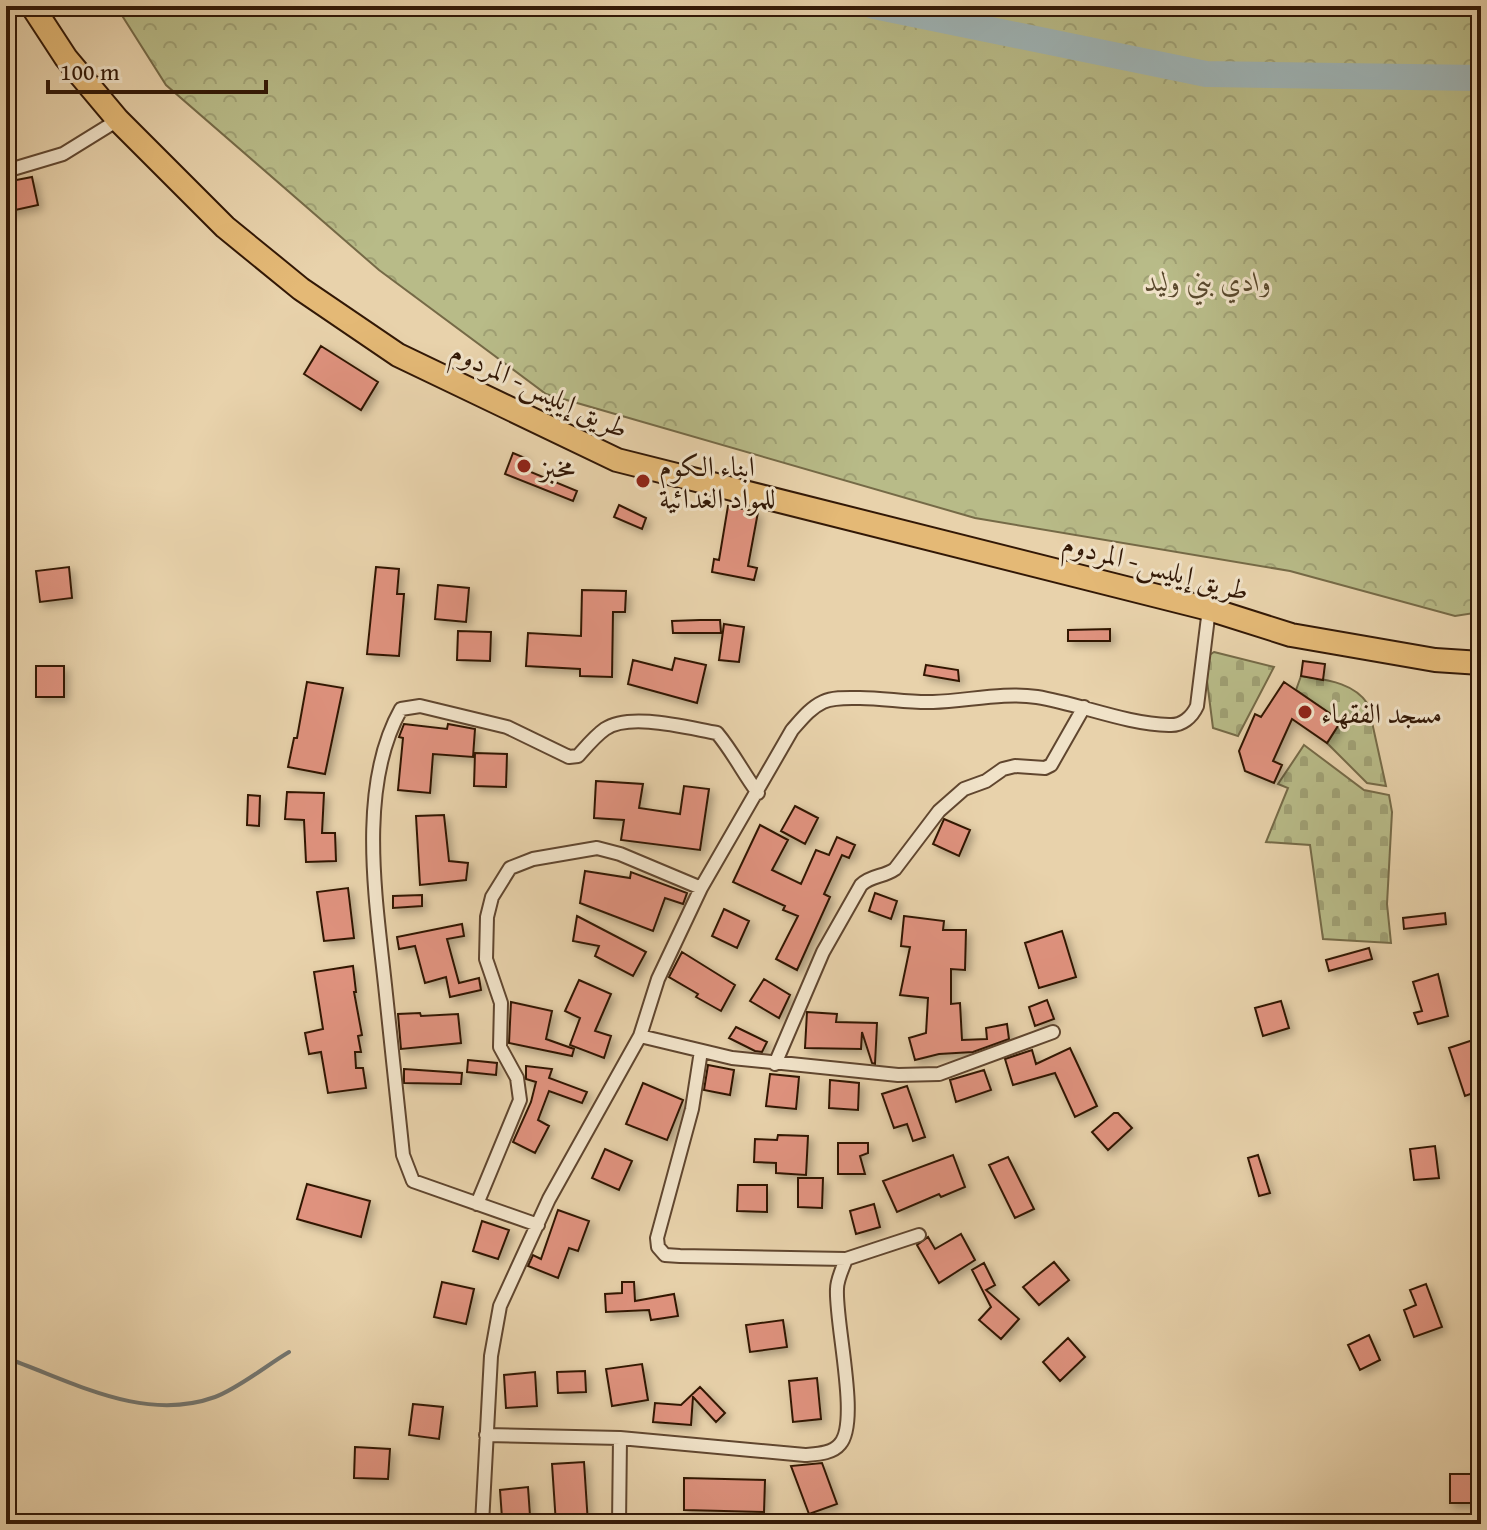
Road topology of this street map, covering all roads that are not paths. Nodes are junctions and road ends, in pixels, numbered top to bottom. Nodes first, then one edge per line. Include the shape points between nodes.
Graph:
1 (32, 6) edge
2 (118, 120) junction
3 (6, 171) edge
4 (1209, 609) junction
5 (1481, 663) edge
6 (1084, 707) junction
7 (1481, 789) edge
8 (758, 793) junction
9 (1481, 814) edge
10 (701, 888) junction
11 (1053, 1032) dead end
12 (640, 1036) junction
13 (701, 1051) junction
14 (775, 1064) junction
15 (477, 1204) junction
16 (538, 1225) junction
17 (919, 1235) dead end
18 (846, 1259) junction
19 (486, 1435) junction
20 (620, 1438) junction
21 (482, 1524) edge
22 (619, 1524) edge

1 - 2 highway, طريق إيليس- المردوم via 66,58
2 - 3 street via 63,154
2 - 4 highway, طريق إيليس- المردوم via 225,227 340,316 398,355 617,460
4 - 5 highway, طريق إيليس- المردوم via 1291,635
4 - 6 street via 1197,706 1188,719 1169,725
6 - 8 street via 1019,695 928,702 838,698 807,712
6 - 14 street via 1051,765 1003,769 964,789 939,811 895,869 861,885 823,952
7 - 9 street
8 - 10 street
8 - 15 street via 717,733 639,721 607,727 578,756 569,757 507,727 420,706 401,709 389,731 376,794 374,883 403,1155 413,1181
10 - 12 street via 664,964
10 - 15 street via 597,848 510,868 492,897 486,959 501,1003 500,1047 517,1078 520,1100
11 - 14 street via 939,1074
12 - 13 street
12 - 16 street
13 - 14 street
13 - 18 street via 658,1247 665,1255 680,1256
15 - 16 street
16 - 19 street via 500,1306
17 - 18 street
18 - 20 street via 836,1287 847,1398 847,1430 840,1444 829,1452 805,1455
19 - 20 street
19 - 21 street
20 - 22 street

